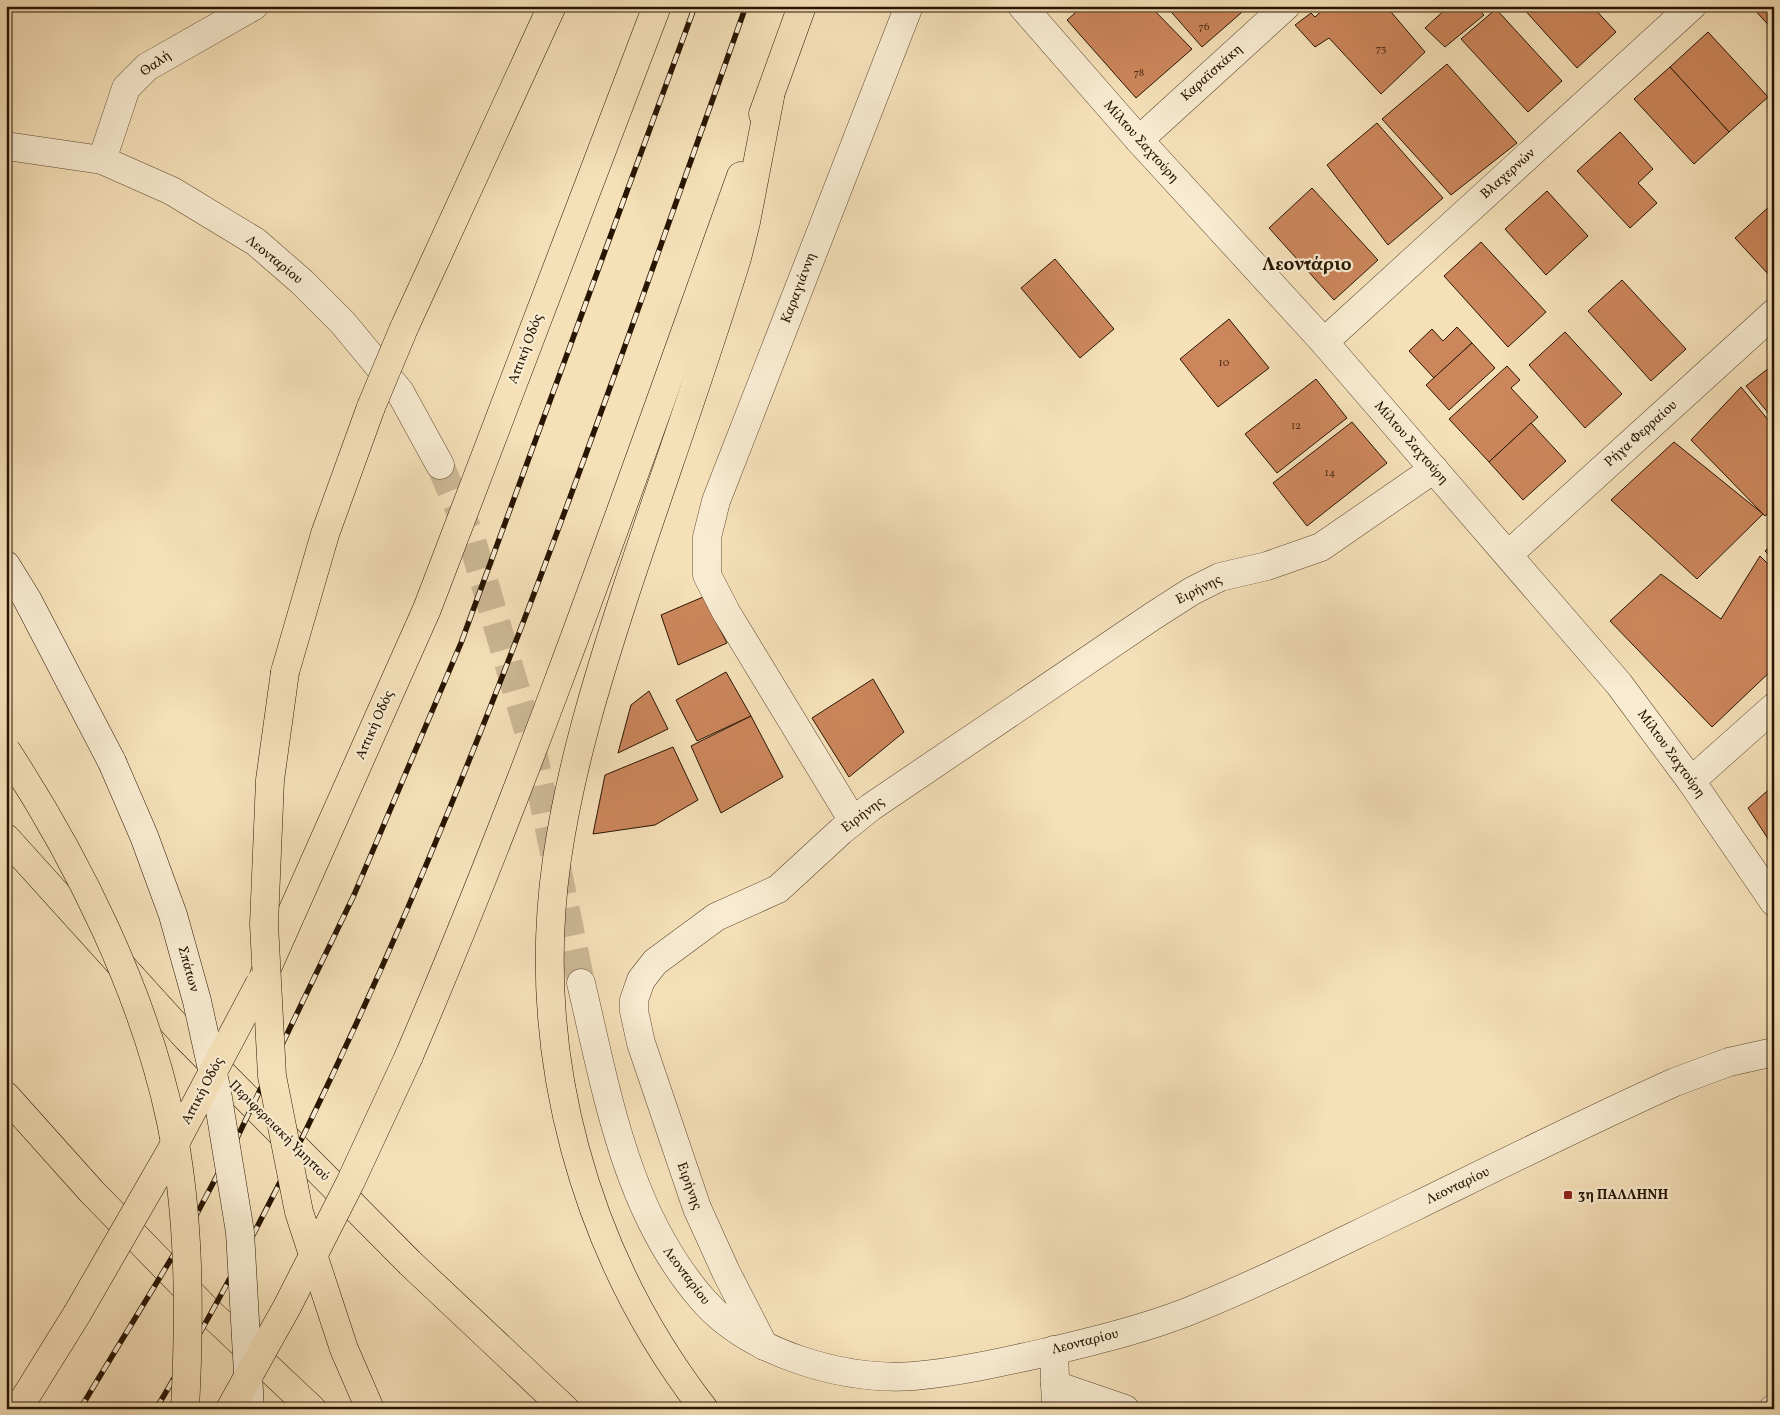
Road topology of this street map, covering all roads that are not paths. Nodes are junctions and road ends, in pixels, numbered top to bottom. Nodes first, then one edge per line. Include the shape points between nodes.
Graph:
1 (254, 6) edge
2 (552, 6) edge
3 (657, 6) edge
4 (802, 6) edge
5 (910, 6) edge
6 (1022, 6) edge
7 (1286, 6) edge
8 (1692, 6) edge
9 (770, 97) junction
10 (1139, 140) junction
11 (6, 146) edge
12 (102, 160) junction
13 (1774, 313) edge
14 (1324, 342) junction
15 (440, 465) tunnel mouth
16 (1434, 469) junction
17 (1509, 554) junction
18 (6, 565) edge
19 (1774, 707) edge
20 (6, 750) edge
21 (1691, 781) junction
22 (852, 821) junction
23 (6, 838) edge
24 (1774, 902) edge
25 (581, 983) tunnel mouth
26 (1774, 1052) edge
27 (6, 1096) edge
28 (764, 1346) junction
29 (1054, 1350) junction
30 (1056, 1397) edge
31 (18, 1409) edge
32 (186, 1409) edge
33 (230, 1409) edge
34 (250, 1409) edge
35 (312, 1409) edge
36 (370, 1409) edge
37 (566, 1409) edge
38 (704, 1409) edge
39 (1125, 1409) edge

1 - 12 street, Θαλή via 147,67 126,88
2 - 36 highway, bridge via 371,407 326,534 286,672 270,780 264,924 272,1076 299,1212 344,1349
3 - 31 highway, Αττική Οδός, bridge via 427,609 260,982 172,1149
4 - 9 highway
5 - 22 street, Καραγιάννη via 716,501 707,538 707,574 726,612
6 - 10 street, Μίλτου Σαχτούρη
7 - 10 street, Καραϊσκάκη
8 - 14 street, Βλαχερνών
9 - 33 highway, bridge via 512,805 409,1056 350,1183 287,1307
9 - 38 highway via 737,258 619,613 575,765 557,859 552,915 551,1006 554,1033 563,1097 583,1182 601,1231 632,1297 684,1384
10 - 14 street, Μίλτου Σαχτούρη
11 - 12 street, Λεονταρίου
12 - 15 street, Λεονταρίου via 181,196 256,242 302,282 343,323 400,392
13 - 17 street, Ρήγα Φερραίου
14 - 16 street, Μίλτου Σαχτούρη
16 - 17 street, Μίλτου Σαχτούρη
16 - 22 street, Ειρήνης via 1321,547 1267,566 1220,577 1192,591
17 - 21 street, Μίλτου Σαχτούρη via 1642,713
18 - 34 street, Σπάτων, bridge via 112,762 173,916 197,1001 217,1092 240,1232
19 - 21 street
20 - 32 highway, bridge via 43,806 91,897 139,1013 156,1067 170,1122 181,1188 186,1251
21 - 24 street, Μίλτου Σαχτούρη
22 - 28 street, Ειρήνης via 778,889 716,917 655,962 642,980 634,1000 641,1043 697,1208
23 - 37 highway, Περιφερειακή Υμηττού via 187,1038 410,1263
25 - 28 street, Λεονταρίου via 624,1153 658,1237 671,1260 704,1302
26 - 29 street, Λεονταρίου via 1730,1062 1675,1082 1187,1312 1100,1340
27 - 35 highway via 92,1192 202,1305
28 - 29 street, Λεονταρίου via 832,1369 883,1376 913,1376
29 - 30 street
30 - 39 street

